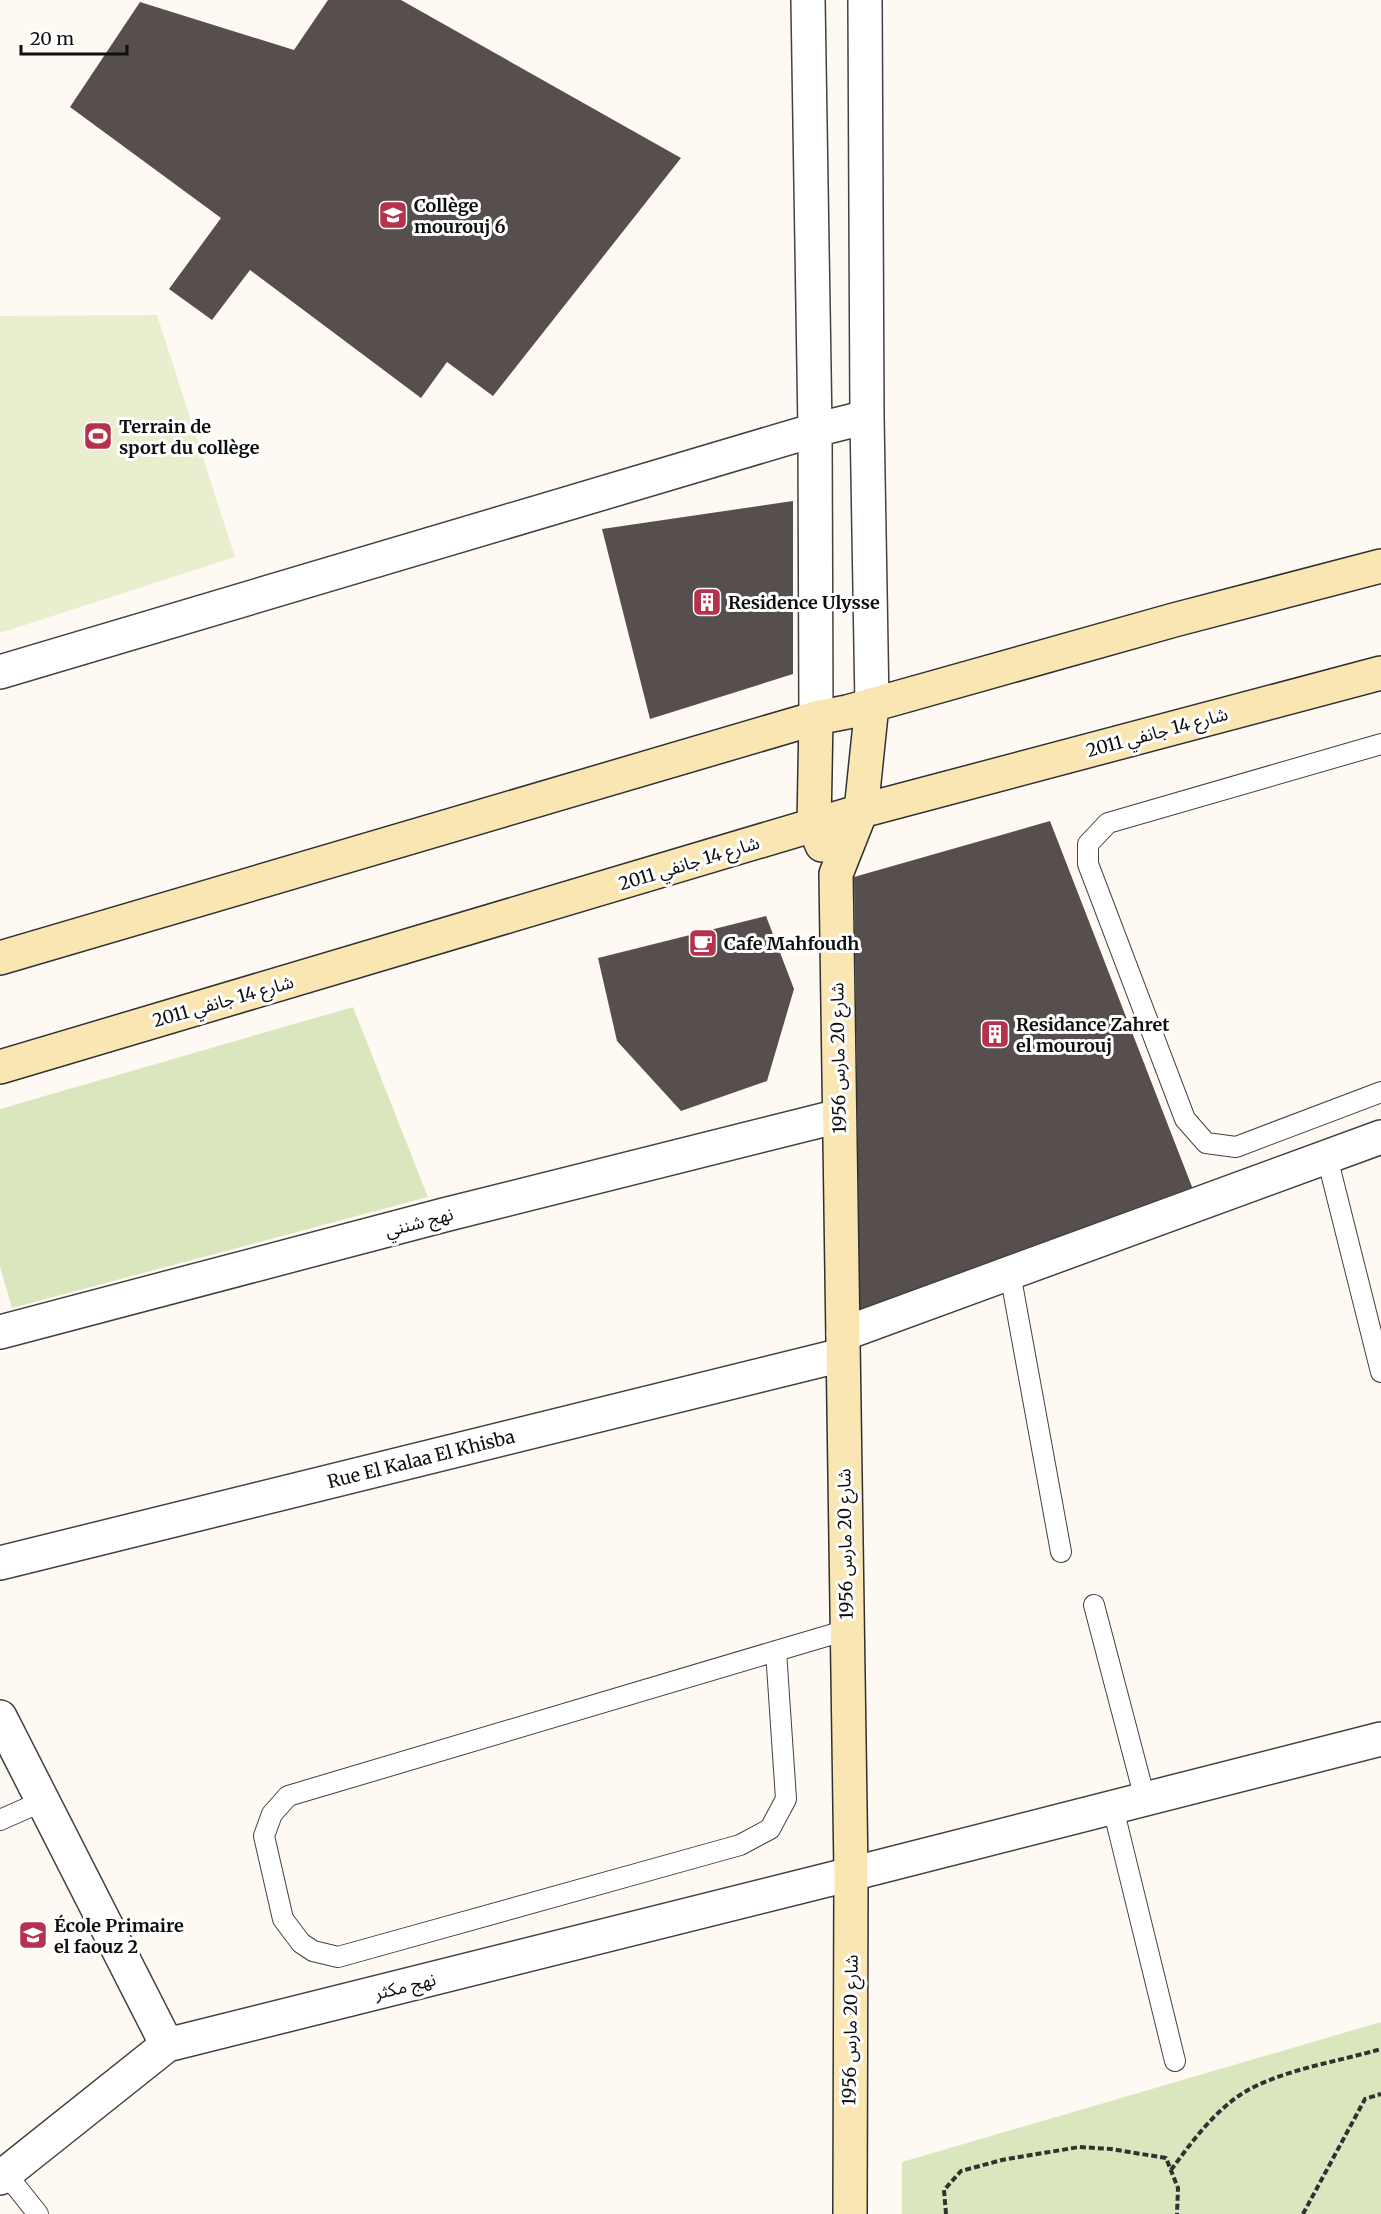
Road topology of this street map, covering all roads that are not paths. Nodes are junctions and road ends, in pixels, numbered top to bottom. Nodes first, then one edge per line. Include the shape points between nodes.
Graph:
1 (808, 0) edge
2 (865, 0) edge
3 (867, 417) junction
4 (815, 430) junction
5 (1381, 566) edge
6 (0, 672) edge
7 (1381, 673) edge
8 (872, 705) junction
9 (816, 718) junction
10 (1381, 744) edge
11 (861, 811) junction
12 (814, 826) junction
13 (836, 874) junction
14 (0, 958) edge
15 (0, 1067) edge
16 (1381, 1092) edge
17 (839, 1116) junction
18 (1381, 1137) edge
19 (1327, 1157) junction
20 (1010, 1273) junction
21 (0, 1332) edge
22 (843, 1345) junction
23 (1381, 1372) edge
24 (1061, 1552) dead end
25 (0, 1563) edge
26 (1094, 1605) dead end
27 (847, 1630) junction
28 (776, 1651) junction
29 (0, 1717) edge
30 (1381, 1739) edge
31 (1145, 1799) junction
32 (43, 1801) junction
33 (1113, 1808) junction
34 (0, 1821) edge
35 (851, 1874) junction
36 (166, 2045) junction
37 (1175, 2061) dead end
38 (3, 2176) edge
39 (38, 2214) edge
40 (850, 2214) edge

1 - 4 street
2 - 3 street
3 - 4 street
3 - 8 street
4 - 6 street
4 - 9 street
5 - 8 street
7 - 11 street, شارع 14 جانفي 2011
8 - 9 street
8 - 11 street, شارع 20 مارس 1956
9 - 12 street
9 - 14 street
10 - 16 lane via 1108,823 1088,844 1088,864 1185,1119 1206,1143 1236,1147
11 - 12 street, شارع 14 جانفي 2011
11 - 13 street, شارع 20 مارس 1956
12 - 13 street, شارع 20 مارس 1956
12 - 15 street, شارع 14 جانفي 2011
13 - 17 street, شارع 20 مارس 1956
17 - 21 street, نهج شنني
17 - 22 street, شارع 20 مارس 1956
18 - 19 street, Rue El Kalaa El Khisba
19 - 20 street, Rue El Kalaa El Khisba
19 - 23 lane
20 - 22 street, Rue El Kalaa El Khisba
20 - 24 lane
22 - 25 street, Rue El Kalaa El Khisba
22 - 27 street, شارع 20 مارس 1956
26 - 31 lane
27 - 28 lane
27 - 35 street, شارع 20 مارس 1956
28 - 28 lane via 288,1796 272,1814 264,1836 283,1919 301,1943 313,1951 338,1957 740,1845 770,1829 786,1799
29 - 32 street
30 - 31 street, نهج مكثر
31 - 33 street, نهج مكثر
32 - 34 lane
32 - 36 street
33 - 35 street, نهج مكثر
33 - 37 lane
35 - 36 street, نهج مكثر
35 - 40 street, شارع 20 مارس 1956
36 - 38 street, نهج مكثر
38 - 39 lane

